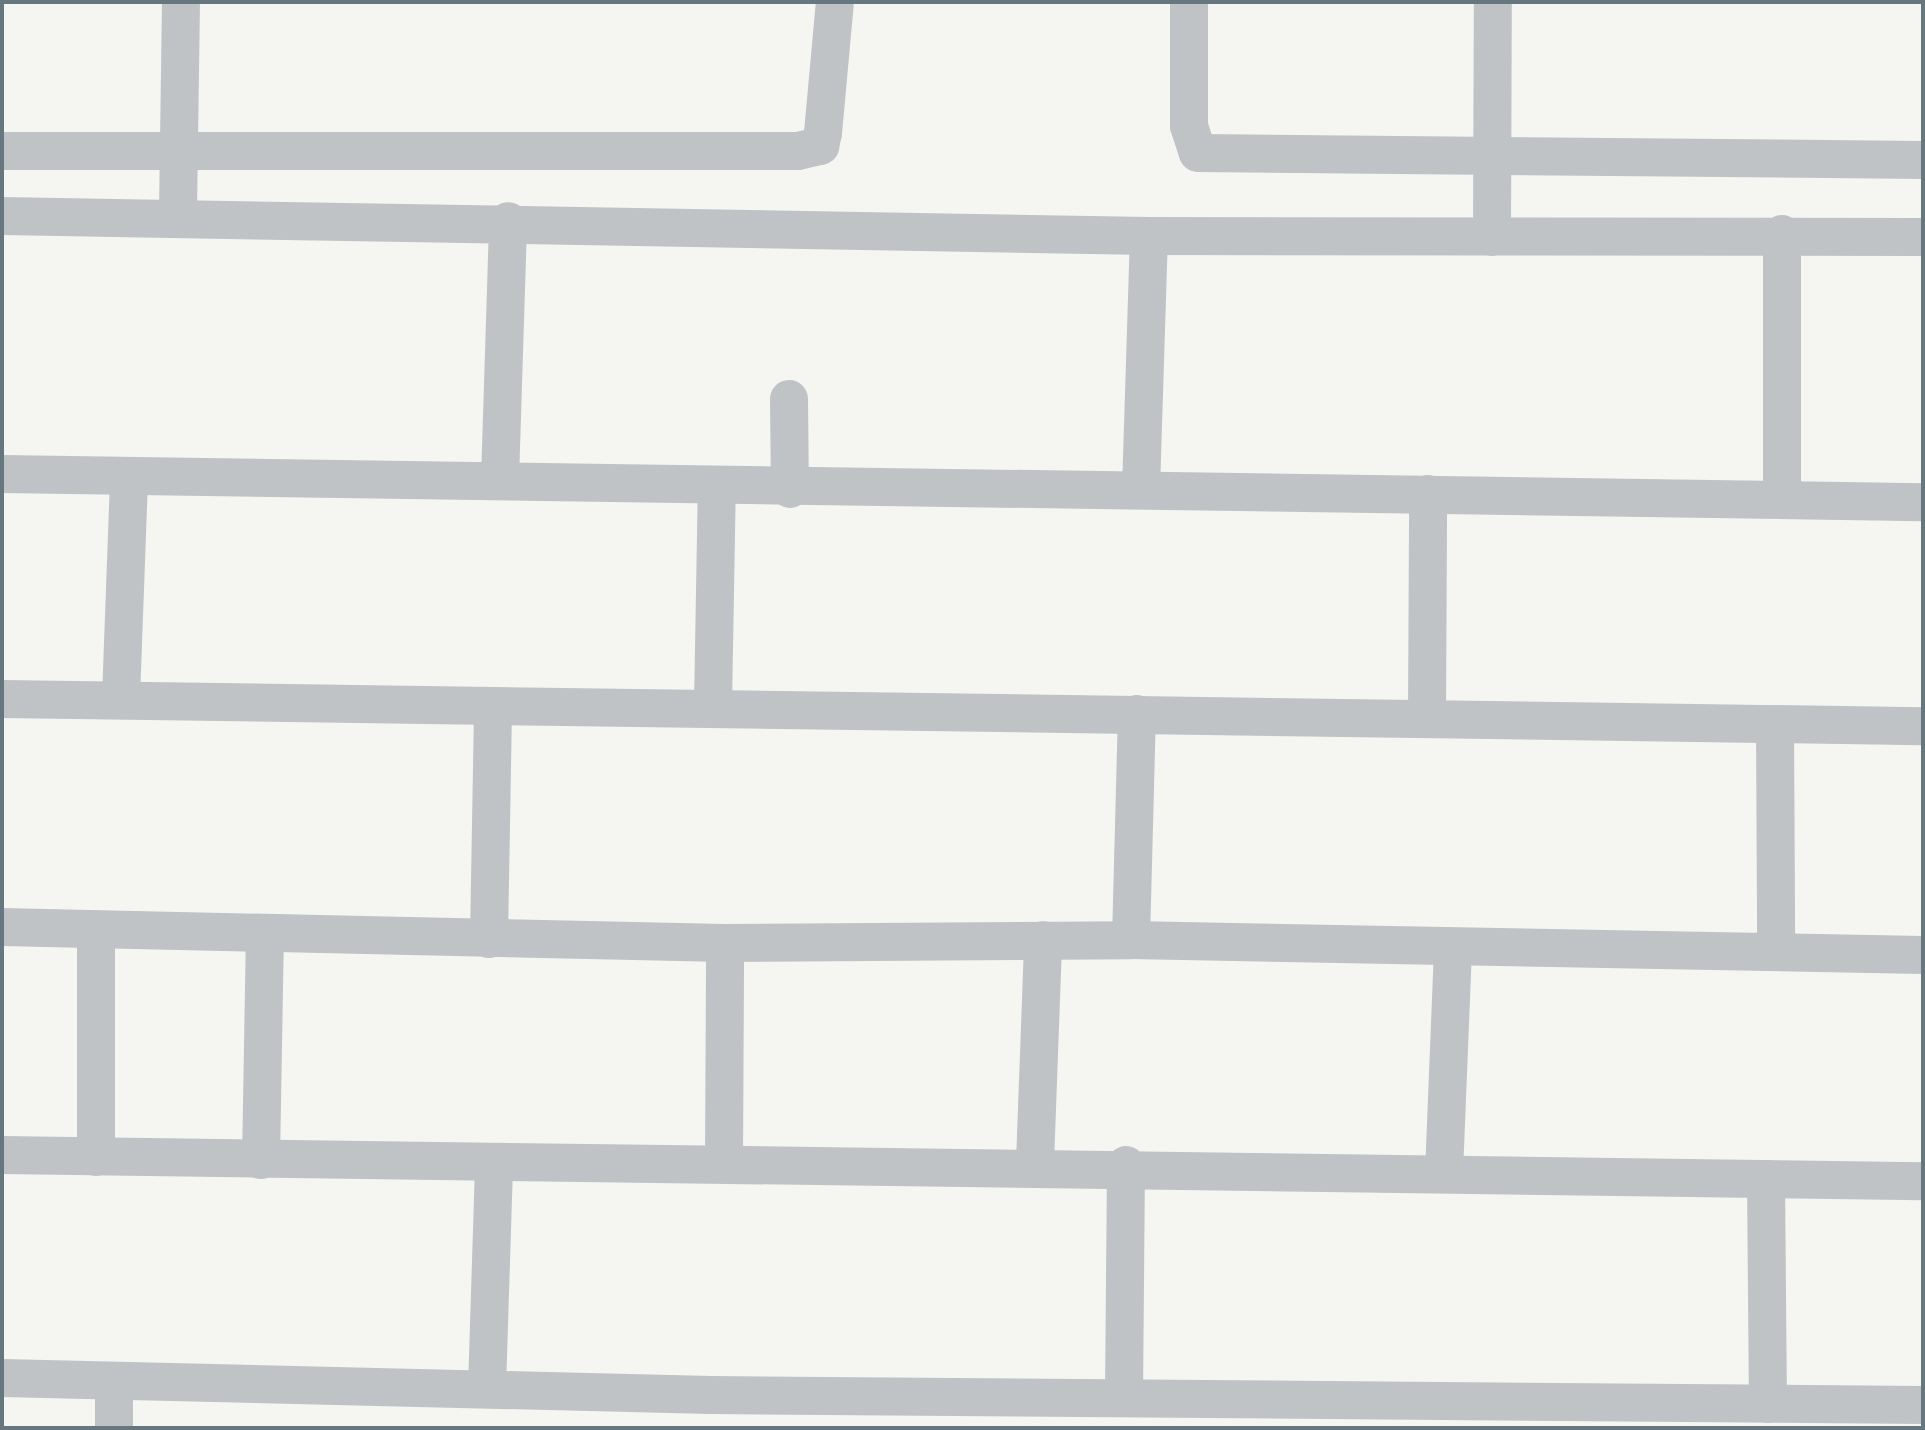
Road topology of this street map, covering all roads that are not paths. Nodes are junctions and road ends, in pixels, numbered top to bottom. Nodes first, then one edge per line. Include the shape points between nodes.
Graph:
1 (181, 2) edge
2 (835, 2) edge
3 (1189, 2) edge
4 (1493, 2) edge
5 (178, 150) junction
6 (2, 151) edge
7 (1492, 157) junction
8 (1923, 160) edge
9 (178, 214) junction
10 (2, 216) edge
11 (508, 221) junction
12 (1782, 234) junction
13 (1149, 236) junction
14 (1492, 237) junction
15 (1923, 237) edge
16 (789, 399) dead end
17 (2, 474) edge
18 (129, 478) junction
19 (500, 480) junction
20 (717, 487) junction
21 (790, 489) junction
22 (1141, 489) junction
23 (1428, 494) junction
24 (1782, 500) junction
25 (1923, 502) edge
26 (121, 698) junction
27 (2, 699) edge
28 (713, 706) junction
29 (493, 707) junction
30 (1137, 714) junction
31 (1427, 716) junction
32 (1775, 724) junction
33 (1923, 726) edge
34 (2, 927) edge
35 (96, 930) junction
36 (265, 934) junction
37 (489, 939) junction
38 (1043, 940) junction
39 (1131, 940) junction
40 (725, 943) junction
41 (1453, 948) junction
42 (1776, 952) junction
43 (1923, 955) edge
44 (2, 1155) edge
45 (96, 1157) junction
46 (261, 1160) junction
47 (724, 1161) junction
48 (1035, 1163) junction
49 (494, 1164) junction
50 (1126, 1165) junction
51 (1444, 1173) junction
52 (1766, 1179) junction
53 (1923, 1181) edge
54 (2, 1378) edge
55 (114, 1382) junction
56 (487, 1389) junction
57 (1124, 1395) junction
58 (1768, 1404) junction
59 (1923, 1405) edge
60 (711, 1412) edge
61 (1401, 1414) edge
62 (1573, 1414) edge
63 (114, 1428) edge

1 - 5 street
2 - 5 street via 823,133 811,149
3 - 7 street via 1189,126 1198,153
4 - 7 street
5 - 6 street
5 - 9 street
7 - 8 street
7 - 14 street
9 - 10 street
9 - 11 street
11 - 13 street
11 - 19 street
12 - 14 street
12 - 15 street
12 - 24 street
13 - 14 street
13 - 22 street
16 - 21 street
17 - 18 street
18 - 19 street
18 - 26 street
19 - 20 street
20 - 21 street
20 - 28 street
21 - 22 street
22 - 23 street
23 - 24 street
23 - 31 street
24 - 25 street
26 - 27 street
26 - 29 street
28 - 29 street
28 - 30 street
29 - 37 street
30 - 31 street
30 - 39 street
31 - 32 street
32 - 33 street
32 - 42 street
34 - 35 street
35 - 36 street
35 - 45 street
36 - 37 street
36 - 46 street
37 - 40 street
38 - 39 street
38 - 40 street
38 - 48 street
39 - 41 street
40 - 47 street
41 - 42 street
41 - 51 street
42 - 43 street
44 - 45 street
45 - 46 street
46 - 49 street
47 - 48 street
47 - 49 street
48 - 50 street
49 - 56 street
50 - 51 street
50 - 57 street
51 - 52 street
52 - 53 street
52 - 58 street
54 - 55 street
55 - 56 street
55 - 63 street
56 - 60 street
57 - 60 street
57 - 61 street
58 - 59 street
58 - 62 street
61 - 62 street

